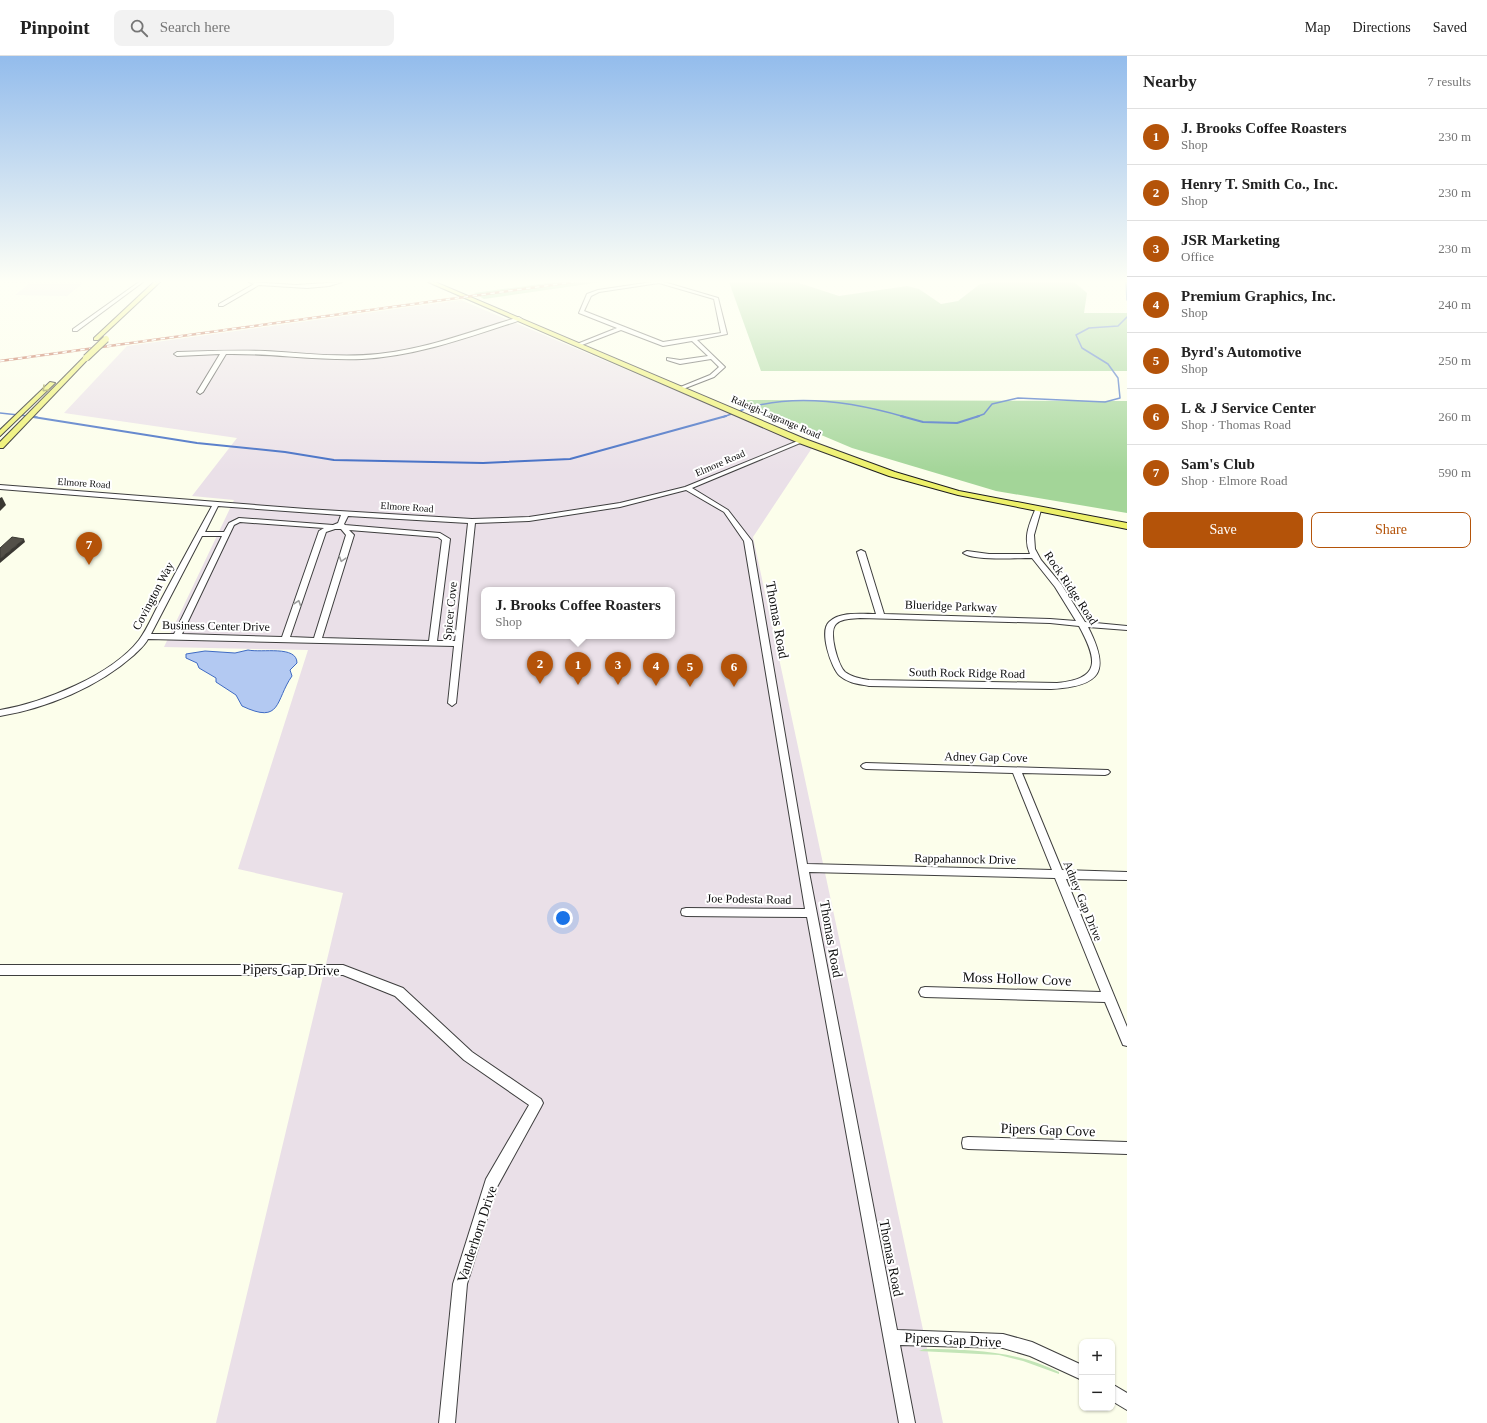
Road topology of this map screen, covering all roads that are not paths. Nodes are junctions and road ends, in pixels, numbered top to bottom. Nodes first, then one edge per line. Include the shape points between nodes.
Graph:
1 (89, 346) edge
2 (99, 346) edge
3 (428, 346) edge
4 (584, 346) edge
5 (701, 346) edge
6 (224, 352) junction
7 (177, 354) dead end
8 (713, 357) junction
9 (669, 359) dead end
10 (681, 388) junction
11 (200, 392) dead end
12 (1, 433) edge
13 (802, 441) junction
14 (0, 446) edge
15 (0, 487) edge
16 (687, 488) junction
17 (216, 504) junction
18 (1038, 510) junction
19 (345, 513) junction
20 (472, 521) junction
21 (339, 526) junction
22 (1127, 526) edge
23 (200, 534) junction
24 (226, 534) junction
25 (860, 552) dead end
26 (967, 553) dead end
27 (1034, 556) junction
28 (881, 616) junction
29 (1083, 625) junction
30 (1127, 628) edge
31 (146, 636) junction
32 (176, 637) junction
33 (285, 640) junction
34 (317, 641) junction
35 (433, 644) junction
36 (459, 644) junction
37 (843, 676) joint
38 (1090, 676) joint
39 (452, 703) dead end
40 (0, 713) edge
41 (866, 766) dead end
42 (1016, 770) junction
43 (1105, 772) dead end
44 (803, 868) junction
45 (1058, 875) junction
46 (1127, 876) edge
47 (686, 912) dead end
48 (811, 913) junction
49 (0, 970) edge
50 (925, 992) dead end
51 (1108, 997) junction
52 (1127, 1041) edge
53 (537, 1103) joint
54 (968, 1144) dead end
55 (1127, 1148) edge
56 (891, 1337) junction
57 (1079, 1371) edge
58 (1115, 1394) edge
59 (1127, 1402) edge
60 (447, 1423) edge
61 (907, 1423) edge

1 -> 12 main road
2 - 14 main road, bridge
3 - 6 street via 393,354 353,358
4 - 10 main road, Raleigh-Lagrange Road
5 - 8 street
6 - 7 street
6 - 11 street
8 - 9 street via 680,362
8 - 10 street via 722,367 720,370 700,382
10 - 13 main road, Raleigh-Lagrange Road
13 - 16 street, Elmore Road
13 - 18 main road, Raleigh-Lagrange Road via 899,476 958,493
15 - 17 street, Elmore Road
16 - 20 street, Elmore Road via 583,512 529,519
16 - 44 street, Thomas Road via 726,511 748,541
17 - 19 street, Elmore Road
17 - 23 street, Covington Way
18 - 22 main road, Raleigh-Lagrange Road
18 - 27 street, Rock Ridge Road via 1031,530 1030,543
19 - 20 street, Elmore Road
19 - 21 street, Business Center Drive
20 - 36 street, Spicer Cove
21 - 24 street via 239,520 231,524
33 -> 21 street, Business Center Drive via 323,531
21 -> 34 street via 350,535
21 - 35 street via 440,535 446,539
23 - 24 street
23 - 31 street, Covington Way
24 - 32 street
25 - 28 street
26 - 27 street via 988,556
27 - 29 street, Rock Ridge Road
28 - 29 street, Blueridge Parkway via 1050,621
28 - 37 street, Blueridge Parkway via 846,617 831,624 828,634 834,661
29 - 30 street, Blueridge Parkway
29 - 38 street, Rock Ridge Road via 1097,661 1096,669
31 - 32 street, Business Center Drive
31 - 40 street, Covington Way via 125,658 100,676 33,706
32 - 33 street, Business Center Drive
33 - 34 street, Business Center Drive
34 - 35 street, Business Center Drive
35 - 36 street, Business Center Drive
36 - 39 street, Spicer Cove
37 - 38 street, South Rock Ridge Road via 869,683 1051,686 1074,684
41 - 42 street, Adney Gap Cove
42 - 43 street, Adney Gap Cove
42 - 45 street, Adney Gap Drive
44 - 45 street, Rappahannock Drive
44 - 48 street, Thomas Road
45 - 46 street, Rappahannock Drive
45 - 51 street, Adney Gap Drive
47 - 48 street, Joe Podesta Road
48 - 56 street, Thomas Road
49 - 53 street, Pipers Gap Drive via 343,970 399,992 468,1056
50 - 51 street, Moss Hollow Cove
51 - 52 street, Adney Gap Drive
53 - 60 street, Vanderhorn Drive via 491,1184 460,1284
54 - 55 street, Pipers Gap Cove
56 - 57 street, Pipers Gap Drive via 1003,1341 1050,1356
56 - 61 street, Thomas Road
58 - 59 street

